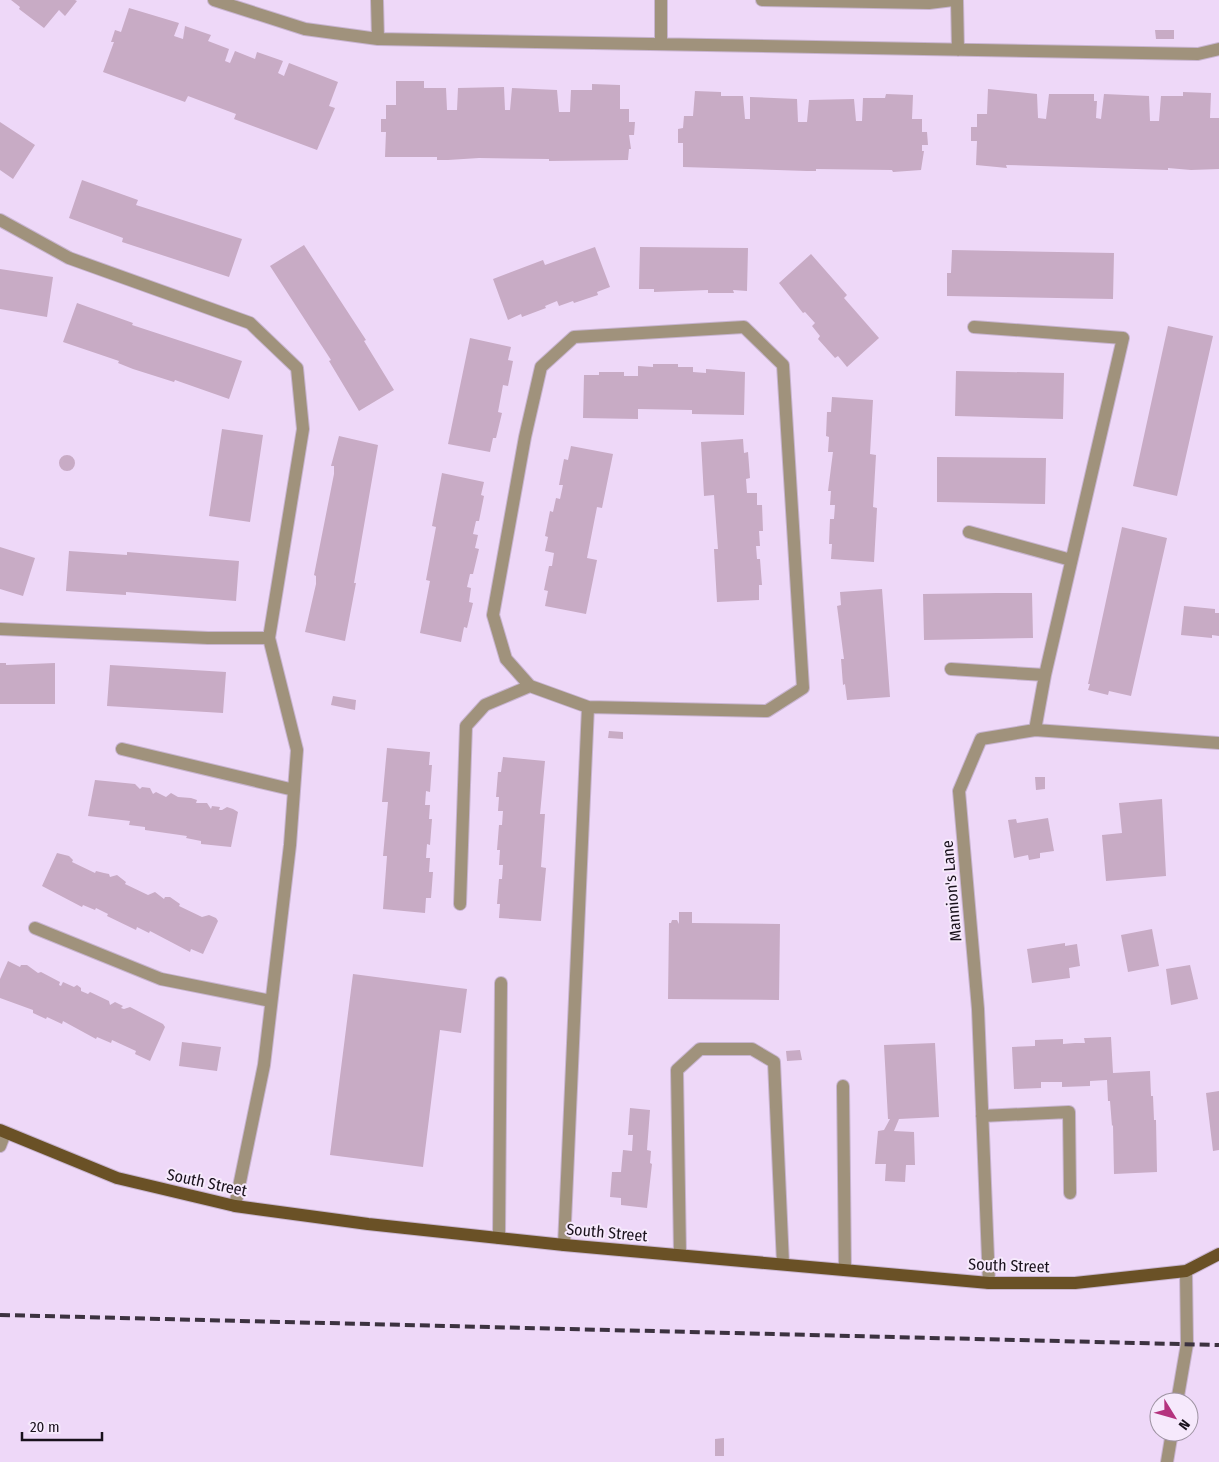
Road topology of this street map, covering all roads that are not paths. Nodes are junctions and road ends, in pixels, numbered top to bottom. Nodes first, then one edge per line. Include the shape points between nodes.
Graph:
1 (214, 0) edge
2 (377, 0) edge
3 (661, 0) edge
4 (762, 0) edge
5 (801, 0) edge
6 (955, 0) edge
7 (378, 38) junction
8 (661, 44) junction
9 (1219, 49) edge
10 (958, 50) junction
11 (0, 220) edge
12 (974, 327) dead end
13 (969, 532) dead end
14 (1072, 560) junction
15 (0, 629) edge
16 (269, 638) junction
17 (951, 669) dead end
18 (1045, 675) junction
19 (530, 686) junction
20 (588, 707) junction
21 (1035, 730) junction
22 (1219, 743) edge
23 (122, 749) dead end
24 (294, 790) junction
25 (460, 904) dead end
26 (35, 928) dead end
27 (501, 983) dead end
28 (272, 1001) junction
29 (843, 1086) dead end
30 (982, 1116) junction
31 (2, 1131) edge
32 (0, 1146) edge
33 (1070, 1193) dead end
34 (235, 1206) junction
35 (499, 1238) junction
36 (564, 1244) junction
37 (1219, 1254) edge
38 (680, 1255) junction
39 (784, 1264) junction
40 (845, 1270) junction
41 (1186, 1271) junction
42 (989, 1283) junction
43 (1179, 1392) edge
44 (1170, 1442) edge
45 (1167, 1462) edge

1 - 7 street via 305,29
2 - 7 street
3 - 8 street
4 - 5 street
5 - 6 street via 929,3
6 - 10 street
7 - 8 street
8 - 10 street
9 - 10 street via 1198,54
11 - 16 street via 69,258 250,323 297,368 303,429
12 - 14 street via 1123,338
13 - 14 street
14 - 18 street
15 - 16 street
16 - 24 street via 297,750
17 - 18 street
18 - 21 street
19 - 20 street
19 - 20 street via 506,659 493,615 541,367 574,337 744,327 783,365 803,688 767,712
19 - 25 street via 485,705 466,726
20 - 36 street
21 - 22 street, Mannion's Lane
21 - 30 street, Mannion's Lane via 980,739 959,791 978,1009
23 - 24 street
24 - 28 street
26 - 28 street via 161,979
27 - 35 street
28 - 34 street via 264,1065
29 - 40 street
30 - 33 street via 1069,1112
30 - 42 street, Mannion's Lane
31 - 32 street
31 - 34 main road, South Street via 117,1178
34 - 35 main road, South Street
35 - 36 main road, South Street
36 - 38 main road, South Street
37 - 41 main road, South Street
38 - 39 main road, South Street
38 - 39 street via 678,1070 700,1050 752,1049 774,1062
39 - 40 main road, South Street
40 - 42 main road, South Street
41 - 42 main road, South Street via 1075,1283
41 - 43 street via 1187,1344
44 - 45 street

